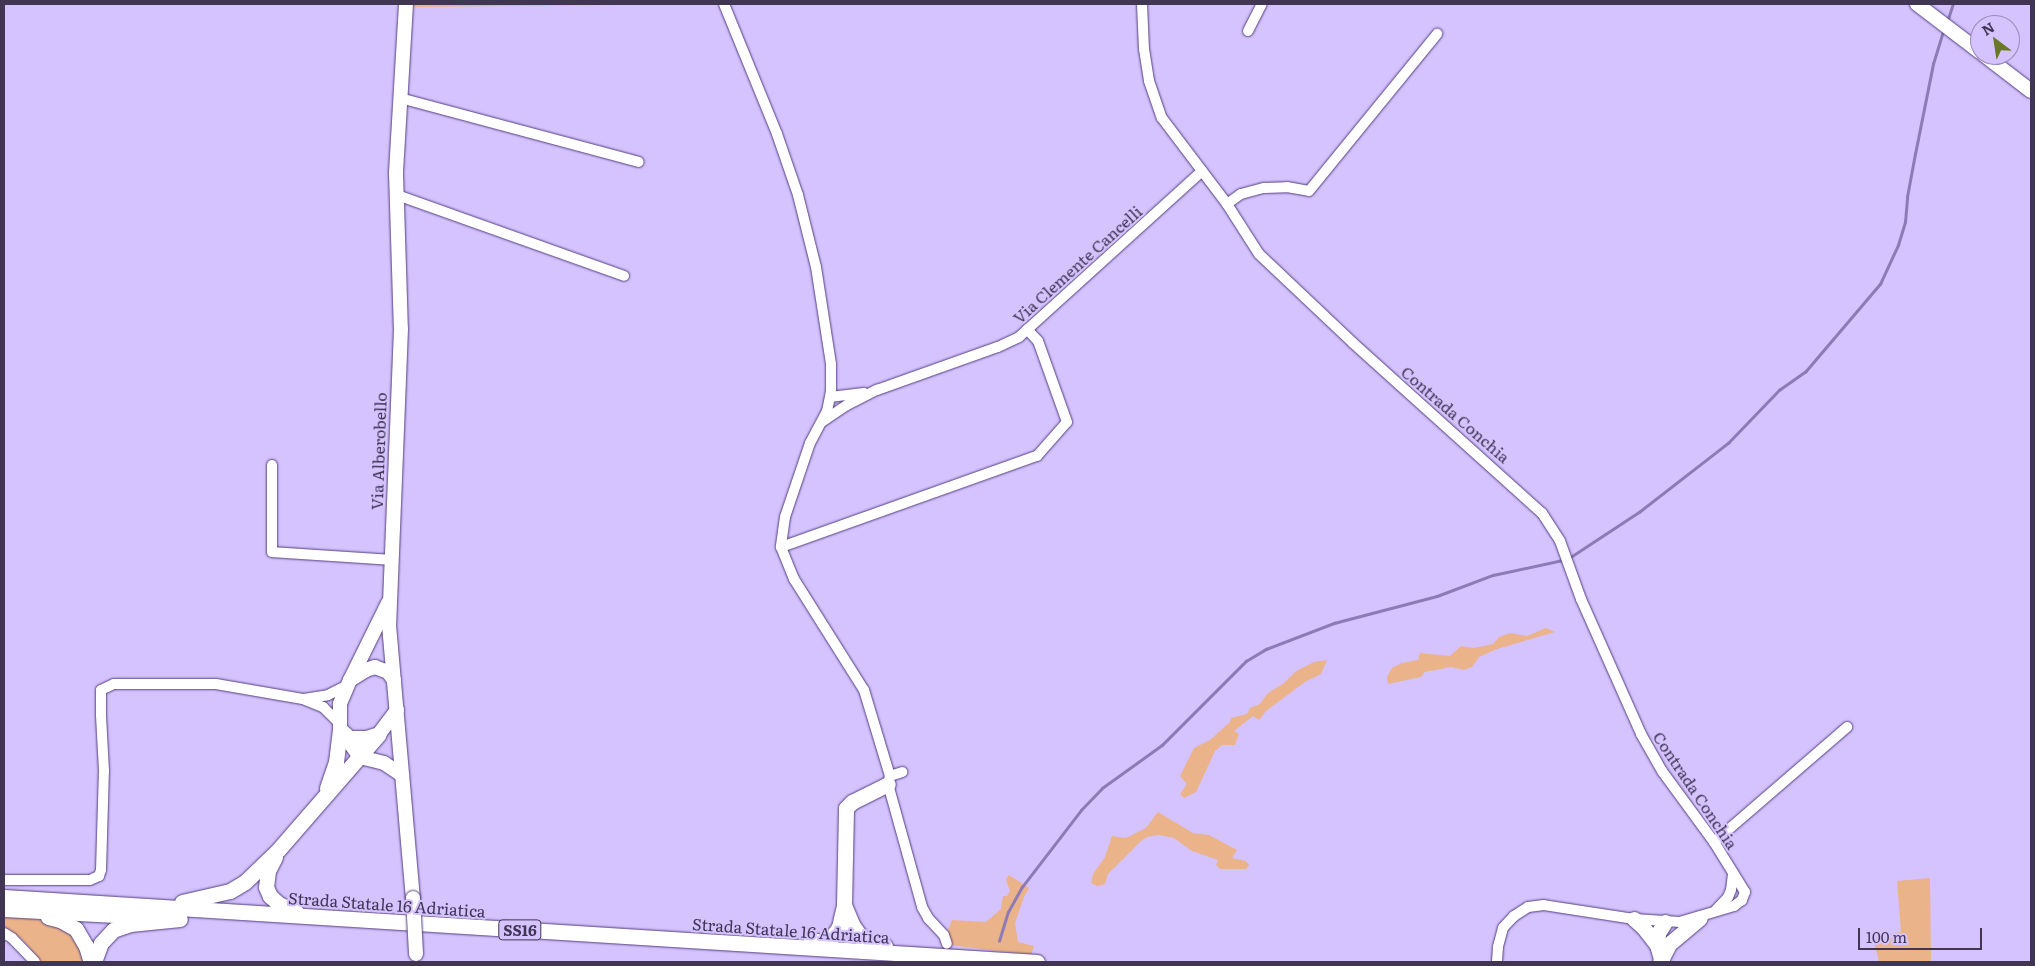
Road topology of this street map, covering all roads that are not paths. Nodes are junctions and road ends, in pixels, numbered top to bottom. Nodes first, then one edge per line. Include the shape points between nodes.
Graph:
1 (406, 4) edge
2 (724, 4) edge
3 (1142, 4) edge
4 (1262, 4) edge
5 (1920, 5) edge
6 (1248, 31) dead end
7 (1437, 34) dead end
8 (1970, 44) edge
9 (1997, 65) edge
10 (2031, 91) edge
11 (400, 98) junction
12 (639, 162) dead end
13 (1202, 171) junction
14 (397, 195) junction
15 (1227, 204) junction
16 (624, 276) dead end
17 (1027, 329) junction
18 (831, 384) junction
19 (877, 390) junction
20 (852, 394) junction
21 (830, 399) junction
22 (847, 405) junction
23 (821, 423) junction
24 (272, 465) dead end
25 (781, 547) junction
26 (392, 560) junction
27 (390, 598) junction
28 (394, 680) junction
29 (348, 683) junction
30 (303, 699) junction
31 (397, 710) junction
32 (1847, 727) dead end
33 (341, 729) junction
34 (379, 734) junction
35 (360, 757) junction
36 (902, 772) dead end
37 (402, 775) junction
38 (889, 780) junction
39 (325, 794) junction
40 (1714, 842) junction
41 (279, 849) junction
42 (1733, 872) junction
43 (4, 880) edge
44 (1745, 892) junction
45 (4, 897) edge
46 (1728, 898) junction
47 (844, 905) junction
48 (150, 907) junction
49 (10, 910) edge
50 (1716, 911) junction
51 (309, 916) junction
52 (180, 918) junction
53 (1700, 918) junction
54 (1634, 919) junction
55 (1665, 922) junction
56 (4, 933) edge
57 (723, 943) junction
58 (944, 950) junction
59 (1662, 954) edge
60 (416, 958) edge
61 (35, 962) edge
62 (92, 962) edge
63 (878, 962) edge
64 (1037, 962) edge
65 (1497, 962) edge

1 - 11 main road, Via Alberobello
2 - 18 street via 798,195 816,267 831,364
3 - 13 street, Contrada Conchia via 1149,81 1162,118
4 - 6 street
5 - 8 main road
7 - 15 street via 1309,191 1287,187 1264,188 1242,194
9 - 10 main road
11 - 12 street
11 - 14 main road, Via Alberobello
13 - 15 street, Contrada Conchia
13 - 17 street, Via Clemente Cancelli
14 - 16 street
14 - 26 main road, Via Alberobello via 400,329
15 - 40 street, Contrada Conchia via 1259,254 1542,512 1560,541 1581,599 1641,734 1662,771
17 - 19 street, Via Clemente Cancelli via 1019,337 998,347
17 - 25 street via 1038,341 1067,422 1037,456
18 - 20 street
18 - 21 street
19 - 20 street
19 - 22 street
20 - 21 street
21 - 22 street via 833,404
21 - 23 street
22 - 23 street
23 - 25 street via 810,443 785,517
24 - 26 street via 272,552
25 - 38 street via 794,579 864,690
26 - 27 main road, Via Alberobello
27 - 28 main road, Via Alberobello
27 - 29 main road
28 - 29 main road via 388,672 375,668 366,670
28 - 31 main road, Via Alberobello
29 - 30 street via 328,696
29 - 33 main road via 340,704
30 - 33 street via 323,706
30 - 43 street via 216,684 114,684 102,690 100,715 104,771 101,870 98,876 90,880
31 - 34 main road
31 - 37 main road, Via Alberobello
32 - 40 street
33 - 34 main road via 359,739
33 - 35 main road
33 - 39 highway via 336,762
34 - 35 highway
35 - 37 main road via 384,763
35 - 39 highway
36 - 38 street
37 - 60 main road, Via Alberobello, bridge
38 - 47 highway via 846,808
38 - 58 street via 922,908 944,935
39 - 41 highway
40 - 42 street, Contrada Conchia
41 - 48 highway via 245,882 230,891 201,900
41 - 51 highway via 268,871 266,887 270,896 279,904
42 - 44 street, Contrada Conchia
42 - 46 street, Contrada Conchia
44 - 46 street
44 - 50 street via 1742,900 1734,906
45 - 48 highway, Strada Statale 16 Adriatica / SS16
46 - 50 street
47 - 57 highway via 839,927 829,941 748,937
47 - 58 highway via 853,926 863,940 872,945
48 - 51 highway, Strada Statale 16 Adriatica / SS16
49 - 52 highway, Strada Statale 16 Adriatica / SS16
49 - 62 highway via 60,920 76,929
50 - 53 street
51 - 57 highway, Strada Statale 16 Adriatica / SS16
52 - 62 highway via 130,924 113,930 101,943
52 - 63 highway, Strada Statale 16 Adriatica / SS16
53 - 55 street
53 - 59 highway
54 - 55 street
54 - 59 highway
54 - 65 street via 1544,906 1528,907 1503,928
55 - 59 highway via 1669,933
56 - 61 street
57 - 58 highway, Strada Statale 16 Adriatica / SS16
58 - 64 highway, Strada Statale 16 Adriatica / SS16

